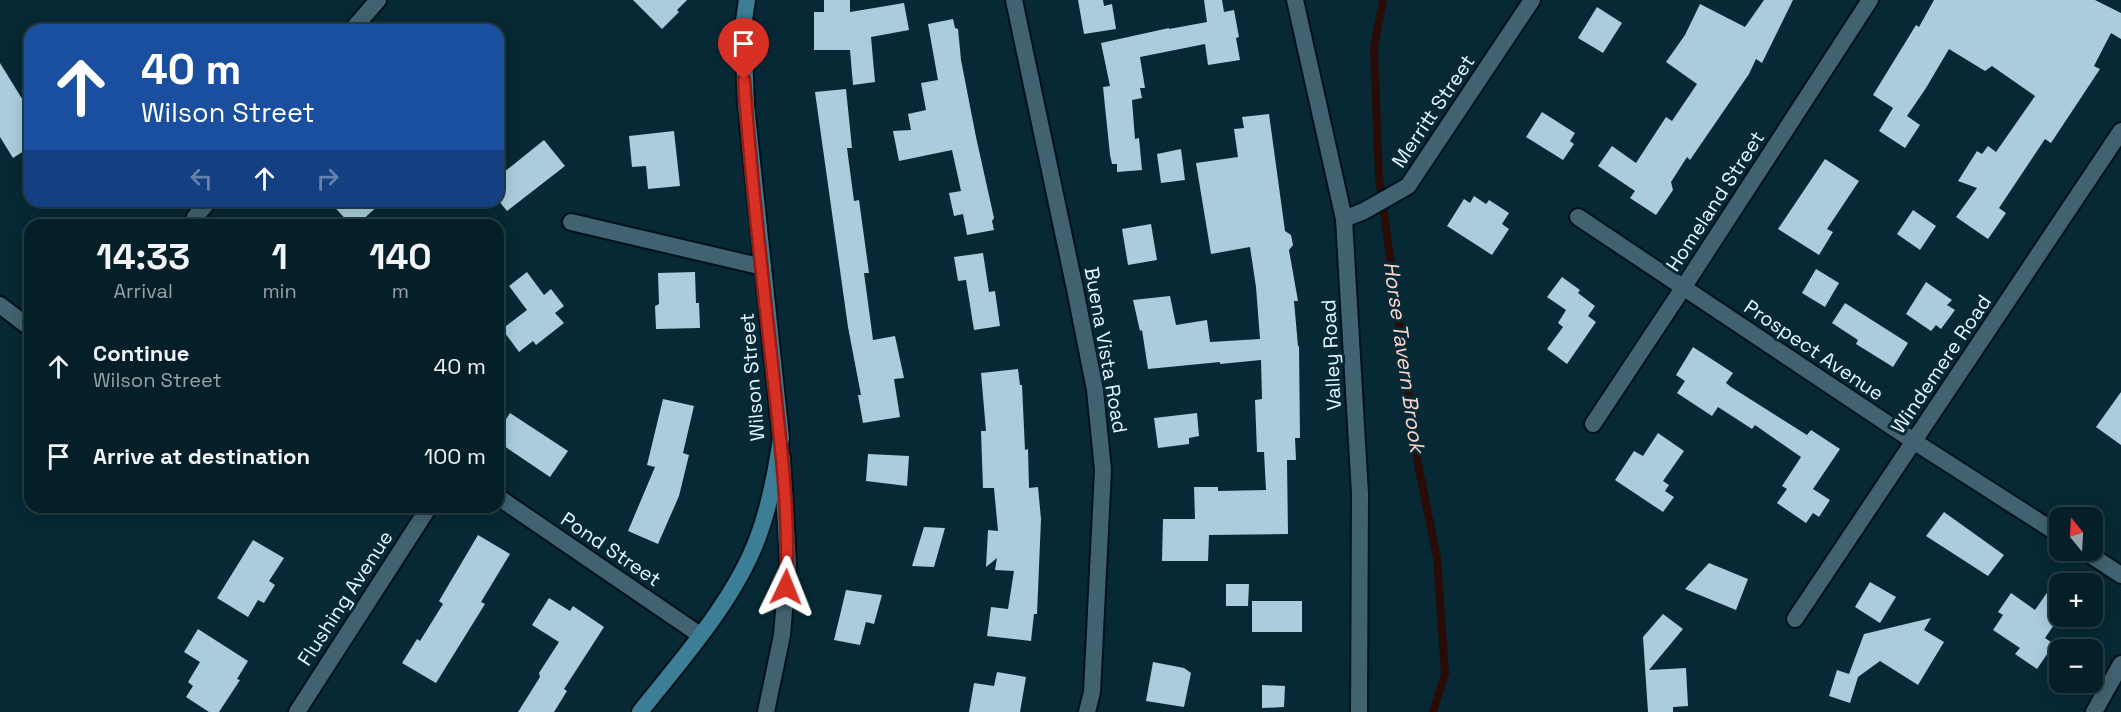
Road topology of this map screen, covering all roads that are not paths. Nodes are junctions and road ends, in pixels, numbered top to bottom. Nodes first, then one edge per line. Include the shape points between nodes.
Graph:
1 (378, 0) edge
2 (747, 0) edge
3 (1014, 0) edge
4 (1295, 0) edge
5 (1532, 0) edge
6 (1870, 0) edge
7 (357, 24) edge
8 (2121, 131) edge
9 (204, 207) edge
10 (1578, 218) dead end
11 (194, 219) edge
12 (1344, 219) junction
13 (572, 222) dead end
14 (763, 267) junction
15 (1683, 288) junction
16 (0, 305) edge
17 (24, 323) edge
18 (1593, 424) dead end
19 (781, 438) junction
20 (1915, 442) junction
21 (504, 501) edge
22 (425, 513) edge
23 (2049, 528) edge
24 (2100, 561) edge
25 (2121, 575) edge
26 (1795, 619) dead end
27 (700, 635) junction
28 (2121, 664) edge
29 (297, 712) edge
30 (640, 712) edge
31 (766, 712) edge
32 (1087, 712) edge
33 (1359, 712) edge
34 (2094, 712) edge

1 - 7 street
2 - 14 main road, Wilson Street via 743,27 745,97
3 - 32 street, Buena Vista Road via 1090,368 1103,470 1092,692
4 - 12 street, Valley Road
5 - 12 street, Merritt Street via 1408,186
6 - 15 street, Homeland Street
8 - 20 street, Windemere Road
9 - 11 street
10 - 15 street, Prospect Avenue
12 - 33 street, Valley Road via 1360,494
13 - 14 street
14 - 19 main road, Wilson Street
15 - 18 street, Homeland Street
15 - 20 street, Prospect Avenue
16 - 17 street
19 - 27 main road, Wilson Street via 758,538 725,602
19 - 31 street via 788,564 782,635
20 - 23 street, Prospect Avenue
20 - 26 street, Windemere Road
21 - 27 street, Pond Street
22 - 29 street, Flushing Avenue
24 - 25 street
27 - 30 main road, Wilson Street
28 - 34 street

